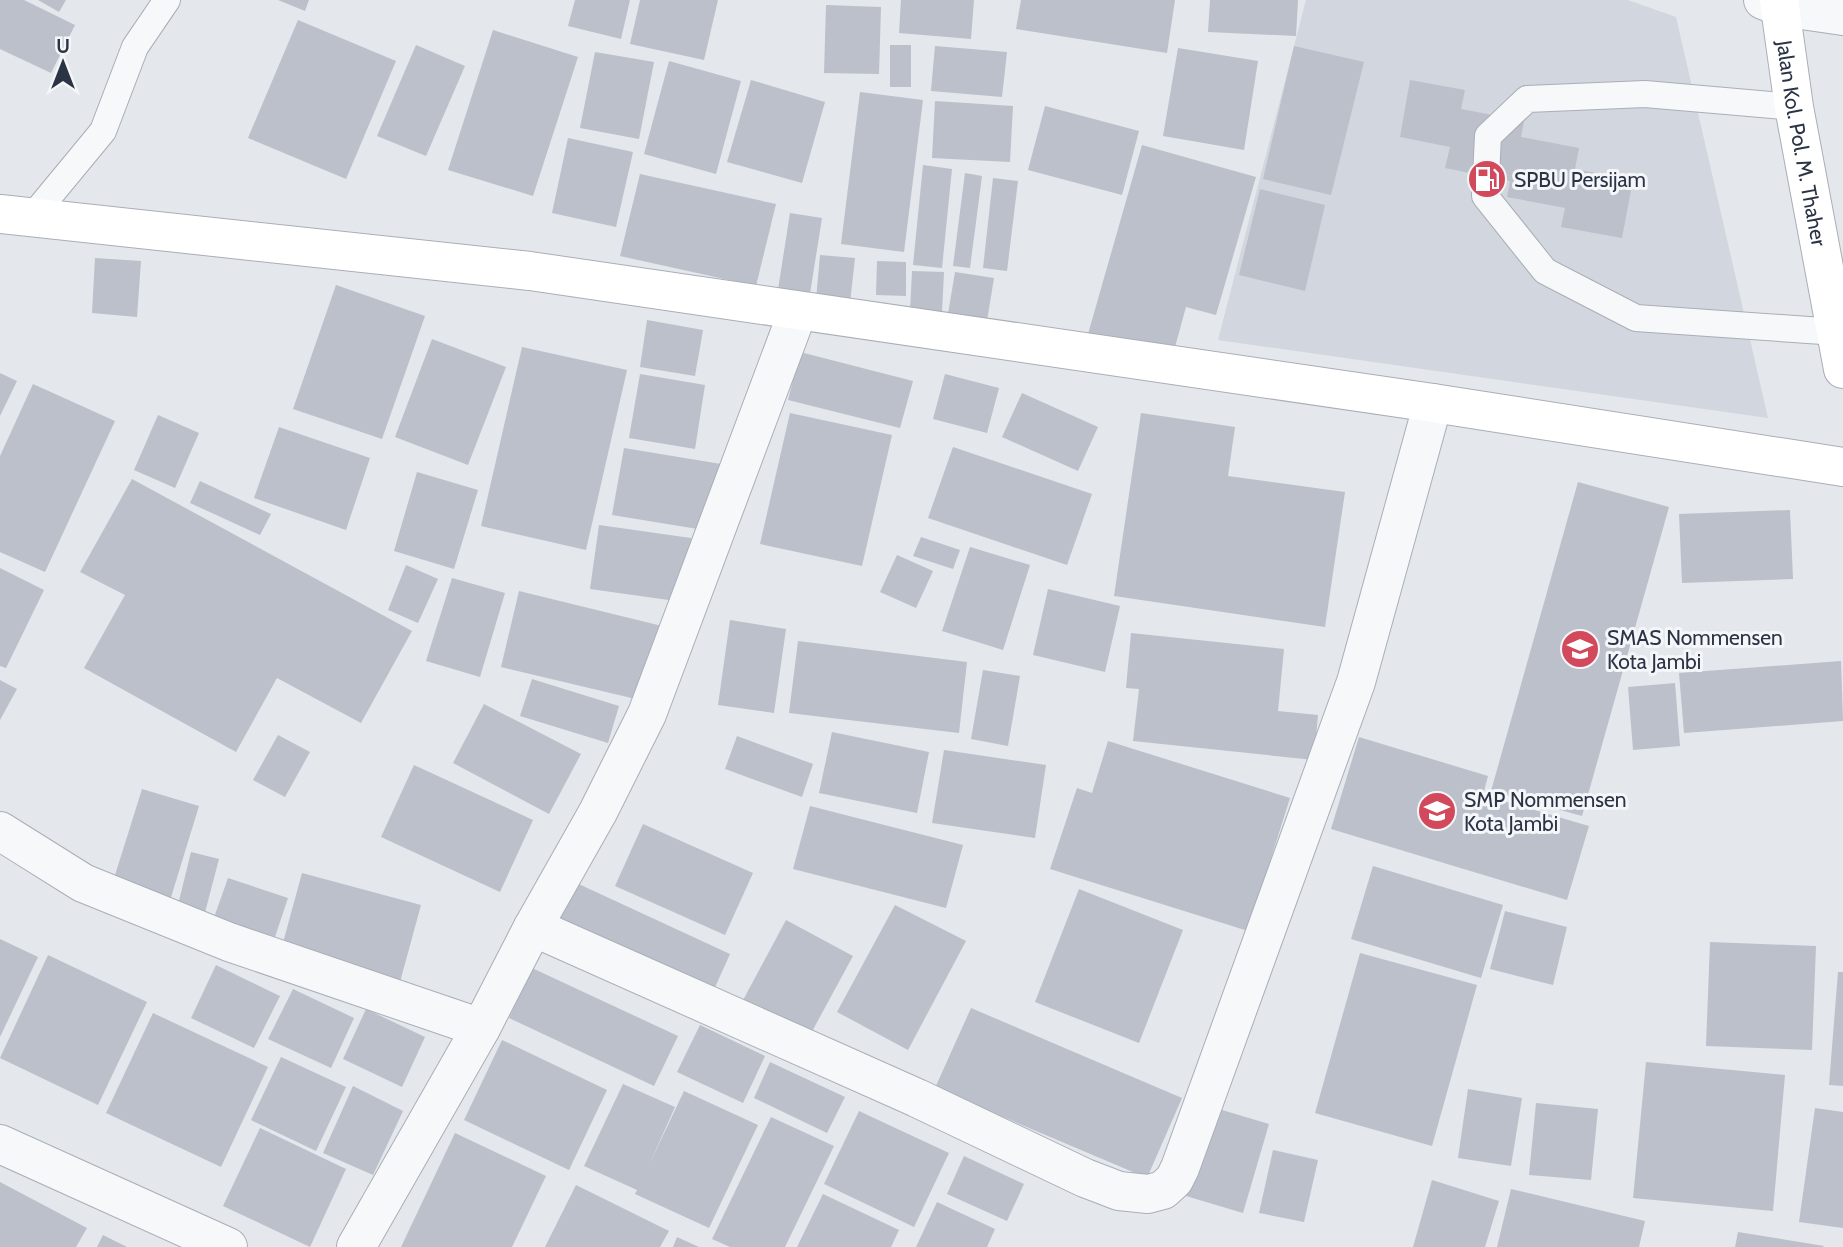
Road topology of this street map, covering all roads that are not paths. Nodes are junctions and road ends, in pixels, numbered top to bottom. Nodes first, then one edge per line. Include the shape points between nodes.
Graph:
1 (167, 0) edge
2 (1774, 2) edge
3 (1843, 16) edge
4 (1794, 107) junction
5 (16, 215) edge
6 (798, 311) junction
7 (1837, 332) junction
8 (1843, 369) edge
9 (1433, 403) junction
10 (1843, 467) edge
11 (0, 831) edge
12 (533, 927) junction
13 (481, 1028) junction
14 (0, 1144) edge
15 (228, 1247) edge
16 (356, 1247) edge

1 - 5 lane via 135,47 103,131
2 - 3 street
2 - 4 street, Jalan Kol. Pol. M. Thaher
4 - 7 street, Jalan Kol. Pol. M. Thaher
4 - 7 lane via 1645,93 1527,99 1489,136 1485,197 1545,271 1636,318
5 - 6 street via 530,271
6 - 9 street
6 - 12 street via 647,714
7 - 8 street, Jalan Kol. Pol. M. Thaher
9 - 10 street
9 - 12 street via 1356,682 1180,1168 1163,1190 1148,1194 1119,1191 1085,1178
11 - 13 street via 83,883 229,942
12 - 13 street
13 - 16 street
14 - 15 street

